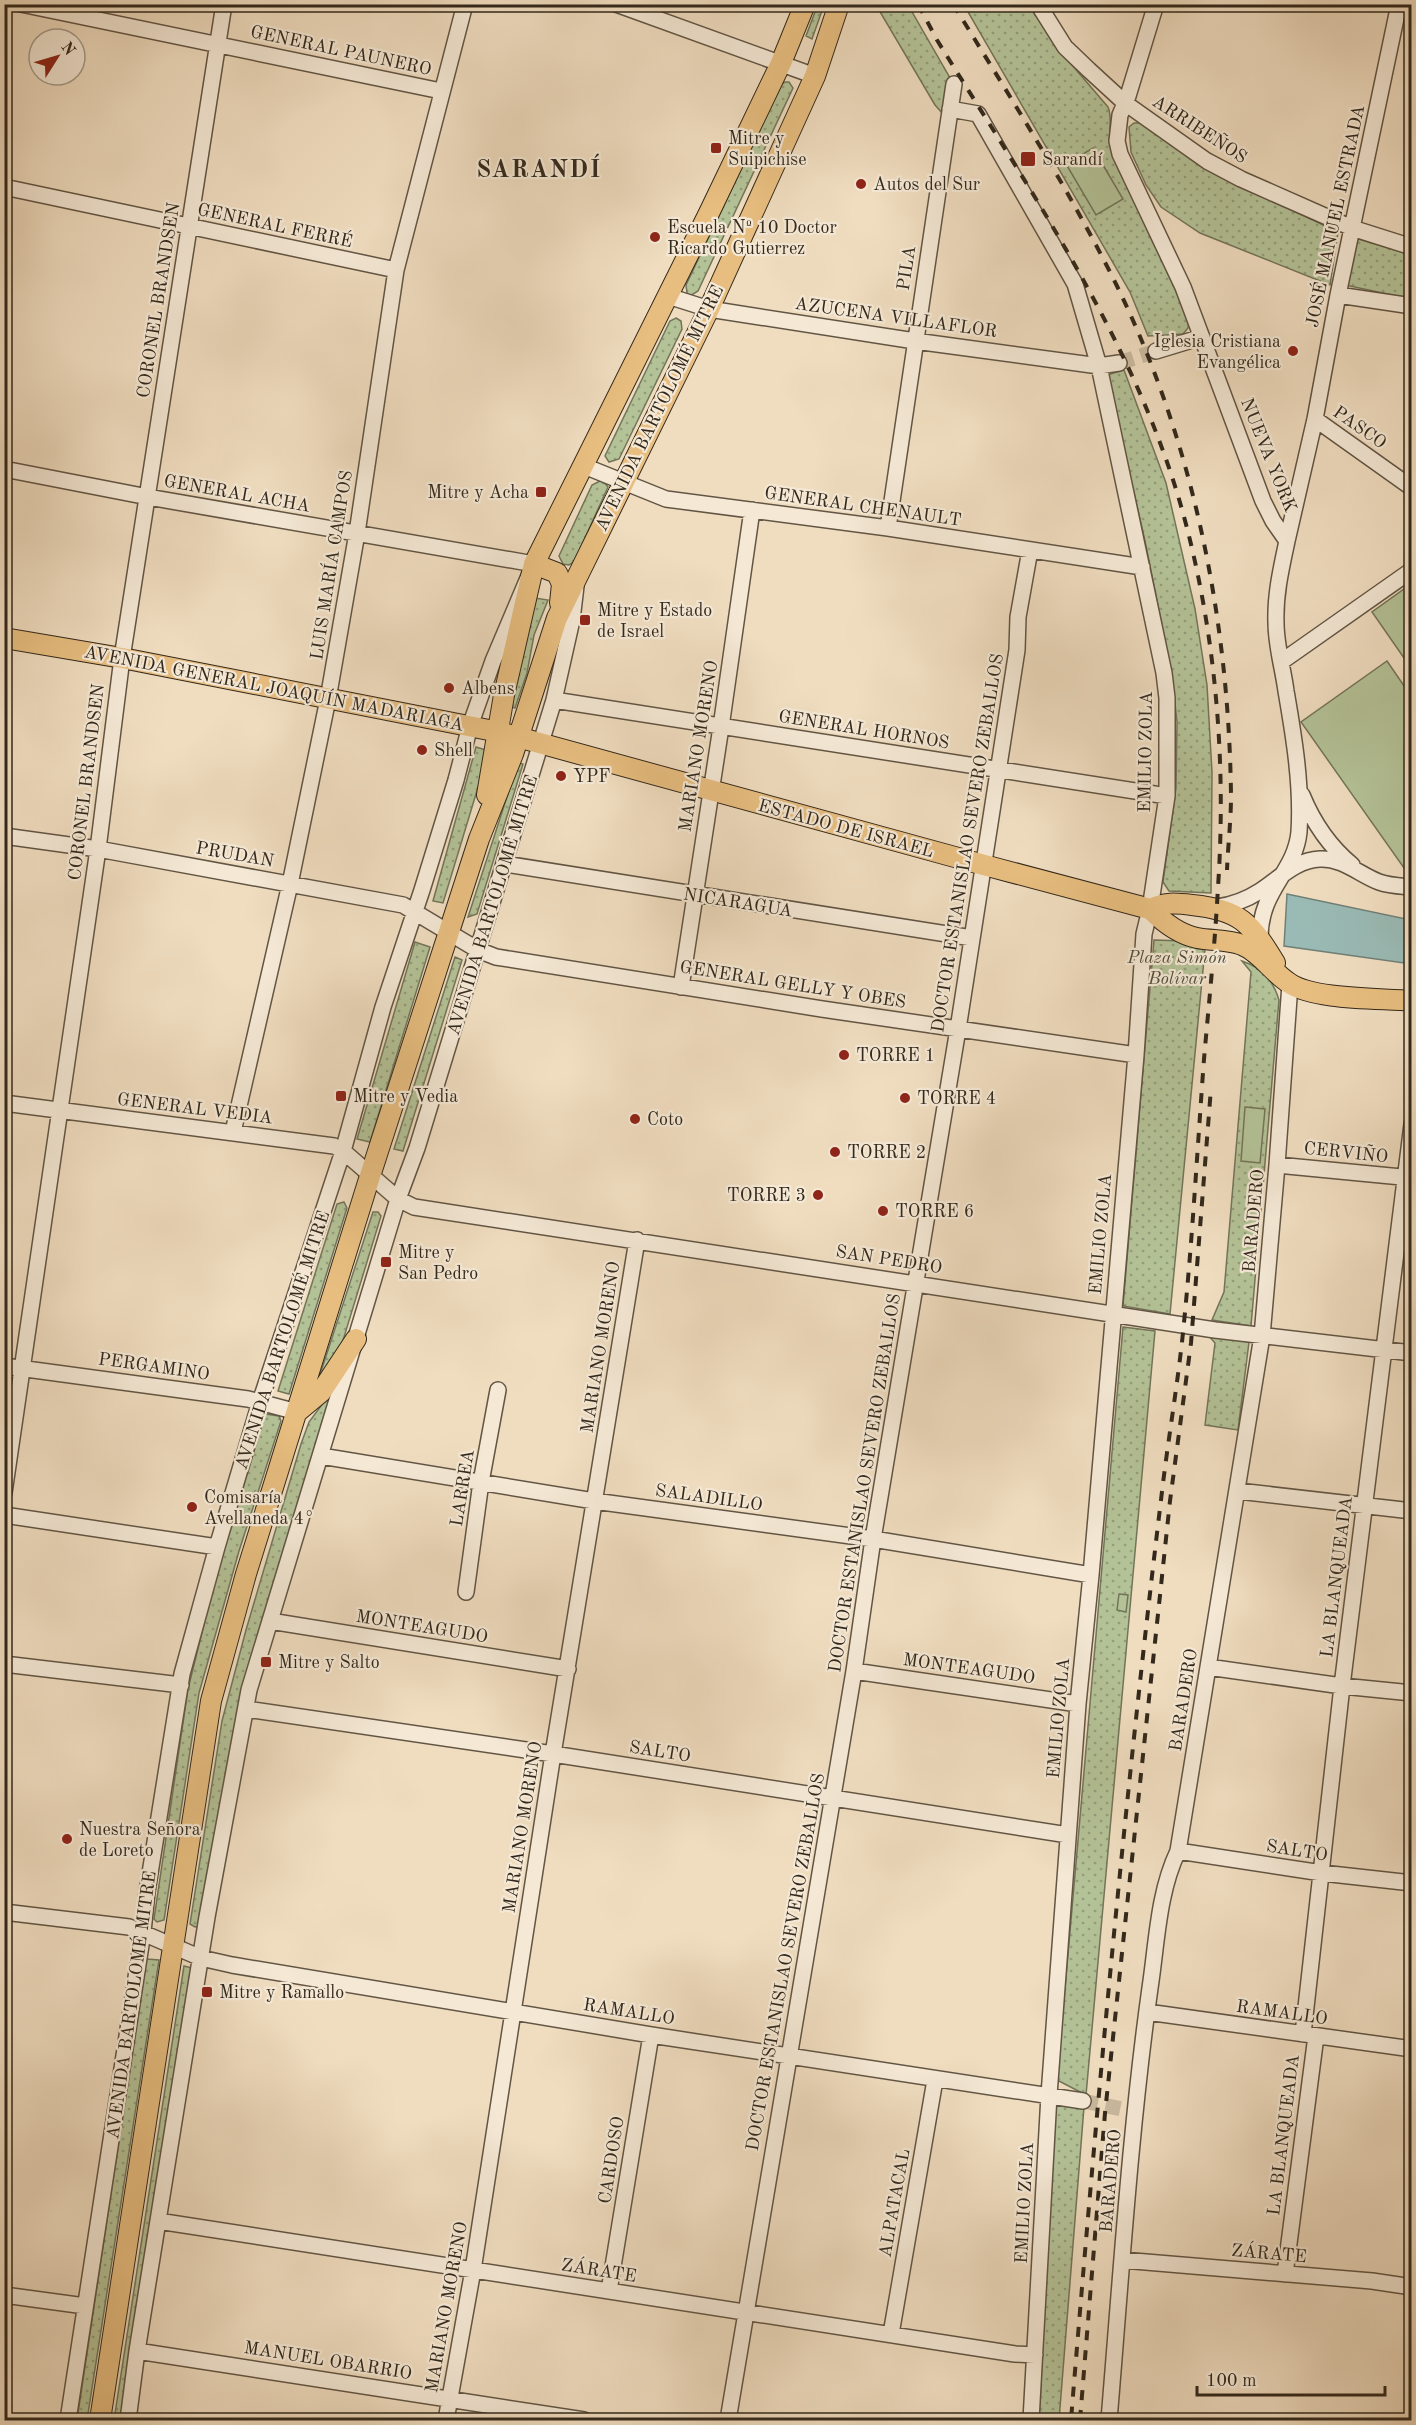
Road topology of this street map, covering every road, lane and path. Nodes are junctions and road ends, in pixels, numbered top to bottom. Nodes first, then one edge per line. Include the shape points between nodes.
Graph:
1 (21, 4) edge
2 (224, 4) edge
3 (465, 4) edge
4 (616, 4) edge
5 (805, 4) edge
6 (1038, 4) edge
7 (1156, 4) edge
8 (1399, 4) edge
9 (839, 6) edge
10 (218, 44) junction
11 (781, 63) junction
12 (815, 76) junction
13 (954, 84) dead end
14 (441, 91) junction
15 (1125, 103) junction
16 (950, 109) junction
17 (4, 187) edge
18 (189, 227) junction
19 (1352, 228) junction
20 (1412, 247) edge
21 (396, 270) junction
22 (1338, 295) junction
23 (668, 296) junction
24 (1412, 306) edge
25 (709, 309) junction
26 (1202, 337) junction
27 (915, 341) junction
28 (1156, 351) tunnel mouth
29 (1119, 363) tunnel mouth
30 (1099, 366) junction
31 (1315, 419) junction
32 (584, 466) junction
33 (4, 469) edge
34 (622, 483) junction
35 (1412, 488) edge
36 (148, 497) junction
37 (752, 510) junction
38 (888, 528) junction
39 (357, 533) junction
40 (1287, 541) junction
41 (1030, 550) junction
42 (534, 564) junction
43 (1142, 567) junction
44 (1412, 570) edge
45 (577, 579) junction
46 (557, 618) junction
47 (4, 638) edge
48 (122, 658) junction
49 (1281, 662) junction
50 (328, 699) junction
51 (554, 700) junction
52 (470, 726) junction
53 (721, 727) junction
54 (508, 734) junction
55 (542, 744) junction
56 (998, 769) junction
57 (1297, 779) junction
58 (710, 791) junction
59 (1167, 795) junction
60 (4, 836) edge
61 (98, 849) junction
62 (504, 864) junction
63 (984, 865) junction
64 (1359, 870) junction
65 (1282, 873) junction
66 (290, 884) junction
67 (1412, 886) edge
68 (694, 896) junction
69 (1217, 908) junction
70 (1150, 909) junction
71 (415, 910) junction
72 (450, 934) junction
73 (972, 938) junction
74 (1260, 938) junction
75 (477, 950) junction
76 (1288, 983) junction
77 (681, 987) junction
78 (1412, 1001) edge
79 (957, 1029) junction
80 (1136, 1055) junction
81 (4, 1103) edge
82 (60, 1110) junction
83 (1412, 1124) edge
84 (233, 1132) junction
85 (343, 1150) junction
86 (1277, 1165) junction
87 (370, 1176) junction
88 (1408, 1178) edge
89 (398, 1199) junction
90 (637, 1240) junction
91 (915, 1283) junction
92 (1114, 1313) junction
93 (1262, 1336) junction
94 (356, 1339) junction
95 (1384, 1350) junction
96 (1412, 1353) edge
97 (4, 1366) edge
98 (24, 1368) junction
99 (498, 1390) dead end
100 (260, 1402) junction
101 (297, 1412) junction
102 (321, 1456) junction
103 (481, 1482) junction
104 (1238, 1491) junction
105 (4, 1493) edge
106 (594, 1501) junction
107 (1365, 1506) junction
108 (1412, 1511) edge
109 (4, 1515) edge
110 (873, 1539) junction
111 (217, 1546) junction
112 (1091, 1575) junction
113 (466, 1592) dead end
114 (270, 1621) junction
115 (4, 1664) edge
116 (1208, 1667) junction
117 (568, 1669) junction
118 (854, 1671) junction
119 (181, 1685) junction
120 (1342, 1686) junction
121 (1412, 1693) edge
122 (1078, 1704) junction
123 (246, 1709) junction
124 (553, 1754) junction
125 (832, 1798) junction
126 (1068, 1835) junction
127 (1178, 1851) junction
128 (1322, 1874) junction
129 (1412, 1883) edge
130 (4, 1912) edge
131 (143, 1932) junction
132 (173, 1946) junction
133 (201, 1958) junction
134 (512, 2011) junction
135 (1147, 2012) junction
136 (651, 2035) junction
137 (1309, 2035) junction
138 (1412, 2049) edge
139 (790, 2056) junction
140 (935, 2080) junction
141 (1049, 2095) junction
142 (1083, 2101) tunnel mouth
143 (158, 2221) junction
144 (1122, 2260) junction
145 (473, 2270) junction
146 (1285, 2274) junction
147 (1412, 2287) edge
148 (609, 2291) junction
149 (4, 2295) edge
150 (85, 2306) junction
151 (746, 2312) junction
152 (891, 2334) junction
153 (137, 2351) junction
154 (1035, 2355) junction
155 (449, 2398) junction
156 (68, 2421) edge
157 (100, 2421) edge
158 (128, 2421) edge
159 (446, 2421) edge
160 (584, 2421) edge
161 (728, 2421) edge
162 (1031, 2421) edge
163 (1109, 2421) edge

1 - 10 street, GENERAL PAUNERO
2 - 10 street, CORONEL BRANDSEN
3 - 14 street, LUIS MARÍA CAMPOS
4 - 11 street
5 - 11 main road, AVENIDA BARTOLOMÉ MITRE
6 - 15 street, ARRIBEÑOS via 1065,47
7 - 15 street, NUEVA YORK
8 - 19 street, JOSÉ MANUEL ESTRADA
9 - 12 main road, AVENIDA BARTOLOMÉ MITRE
10 - 14 street, GENERAL PAUNERO
10 - 18 street, CORONEL BRANDSEN
11 - 12 street
11 - 23 main road, AVENIDA BARTOLOMÉ MITRE
12 - 25 main road, AVENIDA BARTOLOMÉ MITRE
13 - 16 street, PILA
14 - 21 street, LUIS MARÍA CAMPOS
15 - 19 street, ARRIBEÑOS via 1221,169
15 - 26 street, NUEVA YORK via 1117,127 1120,154 1171,260
16 - 27 street, PILA
16 - 30 street, EMILIO ZOLA via 978,114 1075,284
17 - 18 street, GENERAL FERRÉ
18 - 21 street, GENERAL FERRÉ
18 - 36 street, CORONEL BRANDSEN
19 - 20 street, ARRIBEÑOS
19 - 22 street, JOSÉ MANUEL ESTRADA
21 - 39 street, LUIS MARÍA CAMPOS
22 - 24 street
22 - 31 street, JOSÉ MANUEL ESTRADA
23 - 25 street, AZUCENA VILLAFLOR
23 - 32 main road, AVENIDA BARTOLOMÉ MITRE
25 - 27 street, AZUCENA VILLAFLOR
25 - 34 main road, AVENIDA BARTOLOMÉ MITRE
26 - 28 street
26 - 40 street, NUEVA YORK via 1263,501
27 - 30 street, AZUCENA VILLAFLOR
27 - 38 street, PILA
29 - 30 street, AZUCENA VILLAFLOR
30 - 43 street, EMILIO ZOLA
31 - 35 street, PASCO
31 - 40 street, JOSÉ MANUEL ESTRADA
32 - 34 street, GENERAL CHENAULT
32 - 42 main road, AVENIDA BARTOLOMÉ MITRE
33 - 36 street, GENERAL ACHA
34 - 37 street, GENERAL CHENAULT via 666,499
34 - 45 main road, AVENIDA BARTOLOMÉ MITRE
36 - 39 street, GENERAL ACHA
36 - 48 street, CORONEL BRANDSEN
37 - 38 street, GENERAL CHENAULT
37 - 53 street, MARIANO MORENO
38 - 41 street, GENERAL CHENAULT
39 - 42 street, GENERAL ACHA
39 - 50 street, LUIS MARÍA CAMPOS
40 - 49 street, NUEVA YORK via 1277,592 1276,630
41 - 43 street, GENERAL CHENAULT
41 - 56 street, DOCTOR ESTANISLAO SEVERO ZEBALLOS
42 - 46 main road via 551,569 561,578
42 - 52 street, AVENIDA BARTOLOMÉ MITRE
42 - 54 main road, AVENIDA BARTOLOMÉ MITRE via 504,695
43 - 59 street, EMILIO ZOLA via 1167,687
44 - 49 street
45 - 46 main road, AVENIDA BARTOLOMÉ MITRE
45 - 51 street, AVENIDA BARTOLOMÉ MITRE
46 - 54 main road, AVENIDA BARTOLOMÉ MITRE
47 - 48 main road, AVENIDA GENERAL JOAQUÍN MADARIAGA
48 - 50 main road, AVENIDA GENERAL JOAQUÍN MADARIAGA
48 - 61 street, CORONEL BRANDSEN
49 - 57 street, NUEVA YORK
50 - 52 main road, AVENIDA GENERAL JOAQUÍN MADARIAGA
50 - 66 street, LUIS MARÍA CAMPOS
51 - 53 street, GENERAL HORNOS
51 - 55 street, AVENIDA BARTOLOMÉ MITRE
52 - 54 main road, AVENIDA GENERAL JOAQUÍN MADARIAGA
52 - 71 street, AVENIDA BARTOLOMÉ MITRE
53 - 56 street, GENERAL HORNOS
53 - 58 street, MARIANO MORENO
54 - 55 main road, AVENIDA GENERAL JOAQUÍN MADARIAGA
54 - 72 main road, AVENIDA BARTOLOMÉ MITRE via 513,754 479,839
55 - 58 main road, ESTADO DE ISRAEL
55 - 62 street, AVENIDA BARTOLOMÉ MITRE
56 - 59 street, GENERAL HORNOS
56 - 63 street, DOCTOR ESTANISLAO SEVERO ZEBALLOS
57 - 64 street via 1320,830
57 - 65 street, NUEVA YORK via 1299,802
58 - 63 main road, ESTADO DE ISRAEL
58 - 68 street, MARIANO MORENO
59 - 70 street, EMILIO ZOLA
60 - 61 street, PRUDAN
61 - 66 street, PRUDAN
61 - 82 street, CORONEL BRANDSEN
62 - 68 street, NICARAGUA
62 - 75 street, AVENIDA BARTOLOMÉ MITRE
63 - 70 main road, ESTADO DE ISRAEL
63 - 73 street, DOCTOR ESTANISLAO SEVERO ZEBALLOS
64 - 65 street via 1318,859
64 - 67 street via 1381,883
65 - 69 street via 1245,899
65 - 74 street, NUEVA YORK via 1265,904
66 - 71 street, PRUDAN
66 - 84 street, LUIS MARÍA CAMPOS
68 - 73 street, NICARAGUA
68 - 77 street, MARIANO MORENO
69 - 70 main road, ESTADO DE ISRAEL via 1167,903
69 - 74 main road, ESTADO DE ISRAEL via 1244,921
70 - 76 main road, ESTADO DE ISRAEL via 1165,923 1190,936 1245,946
70 - 80 street, EMILIO ZOLA via 1143,934
71 - 72 street, PRUDAN
71 - 85 street, AVENIDA BARTOLOMÉ MITRE
72 - 75 street, GENERAL GELLY Y OBES
72 - 87 main road, AVENIDA BARTOLOMÉ MITRE
73 - 79 street, DOCTOR ESTANISLAO SEVERO ZEBALLOS
74 - 76 main road, ESTADO DE ISRAEL
75 - 77 street, GENERAL GELLY Y OBES via 496,957
75 - 89 street, AVENIDA BARTOLOMÉ MITRE
76 - 78 main road via 1326,994
76 - 86 street, BARADERO
77 - 79 street, GENERAL GELLY Y OBES
79 - 80 street, GENERAL GELLY Y OBES
79 - 91 street, DOCTOR ESTANISLAO SEVERO ZEBALLOS
80 - 92 street, EMILIO ZOLA
81 - 82 street, GENERAL VEDIA
82 - 84 street, GENERAL VEDIA
82 - 98 street, CORONEL BRANDSEN
83 - 88 street, LA BLANQUEADA
84 - 85 street, GENERAL VEDIA
85 - 87 street
85 - 100 street, AVENIDA BARTOLOMÉ MITRE
86 - 88 street, CERVIÑO
86 - 93 street, BARADERO
87 - 89 street, SAN PEDRO
87 - 101 main road, AVENIDA BARTOLOMÉ MITRE
88 - 95 street, LA BLANQUEADA
89 - 90 street, SAN PEDRO via 414,1207
89 - 94 street, AVENIDA BARTOLOMÉ MITRE
90 - 91 street, SAN PEDRO
90 - 106 street, MARIANO MORENO
91 - 92 street, SAN PEDRO
91 - 110 street, DOCTOR ESTANISLAO SEVERO ZEBALLOS
92 - 93 street, SAN PEDRO
92 - 112 street, EMILIO ZOLA
93 - 95 street, SAN PEDRO
93 - 104 street, BARADERO
94 - 101 main road via 321,1392
94 - 102 street, AVENIDA BARTOLOMÉ MITRE
95 - 96 street, SAN PEDRO
95 - 107 street, LA BLANQUEADA
97 - 98 street, PERGAMINO
98 - 100 street, PERGAMINO
98 - 105 street, CORONEL BRANDSEN
99 - 103 street, LARREA
100 - 101 street, PERGAMINO
100 - 111 street, AVENIDA BARTOLOMÉ MITRE
101 - 132 main road, AVENIDA BARTOLOMÉ MITRE via 215,1684
102 - 103 street, SALADILLO
102 - 114 street, AVENIDA BARTOLOMÉ MITRE
103 - 106 street, SALADILLO
103 - 113 street, LARREA
104 - 107 street
104 - 116 street, BARADERO
106 - 110 street, SALADILLO
106 - 117 street, MARIANO MORENO
107 - 108 street
107 - 120 street, LA BLANQUEADA
109 - 111 street
110 - 112 street, SALADILLO
110 - 118 street, DOCTOR ESTANISLAO SEVERO ZEBALLOS
111 - 119 street, AVENIDA BARTOLOMÉ MITRE
112 - 122 street, EMILIO ZOLA
114 - 117 street, MONTEAGUDO
114 - 123 street, AVENIDA BARTOLOMÉ MITRE
115 - 119 street
116 - 120 street
116 - 127 street, BARADERO
117 - 124 street, MARIANO MORENO
118 - 122 street, MONTEAGUDO
118 - 125 street, DOCTOR ESTANISLAO SEVERO ZEBALLOS
119 - 131 street, AVENIDA BARTOLOMÉ MITRE
120 - 121 street
120 - 128 street, LA BLANQUEADA
122 - 126 street, EMILIO ZOLA
123 - 124 street, SALTO
123 - 133 street, AVENIDA BARTOLOMÉ MITRE
124 - 125 street, SALTO
124 - 134 street, MARIANO MORENO
125 - 126 street, SALTO
125 - 139 street, DOCTOR ESTANISLAO SEVERO ZEBALLOS
126 - 141 street, EMILIO ZOLA
127 - 128 street, SALTO
127 - 135 street, BARADERO via 1166,1881
128 - 129 street, SALTO
128 - 137 street, LA BLANQUEADA
130 - 131 street, RAMALLO
131 - 132 street, RAMALLO
131 - 150 street, AVENIDA BARTOLOMÉ MITRE
132 - 133 street, RAMALLO
132 - 157 main road, AVENIDA BARTOLOMÉ MITRE
133 - 134 street, RAMALLO
133 - 143 street, AVENIDA BARTOLOMÉ MITRE
134 - 136 street, RAMALLO
134 - 145 street, MARIANO MORENO
135 - 137 street, RAMALLO
135 - 144 street, BARADERO via 1129,2110
136 - 139 street, RAMALLO
136 - 148 street, CARDOSO
137 - 138 street, RAMALLO
137 - 146 street, LA BLANQUEADA
139 - 140 street, RAMALLO
139 - 151 street, DOCTOR ESTANISLAO SEVERO ZEBALLOS
140 - 141 street, RAMALLO
140 - 152 street, ALPATACAL
141 - 142 street, RAMALLO
141 - 154 street, EMILIO ZOLA
143 - 145 street, ZÁRATE
143 - 153 street, AVENIDA BARTOLOMÉ MITRE
144 - 146 street, ZÁRATE
144 - 163 street, BARADERO
145 - 148 street, ZÁRATE
145 - 155 street, MARIANO MORENO
146 - 147 street, ZÁRATE
148 - 151 street, ZÁRATE
149 - 150 street
150 - 156 street, AVENIDA BARTOLOMÉ MITRE
151 - 152 street, ZÁRATE
151 - 161 street, DOCTOR ESTANISLAO SEVERO ZEBALLOS
152 - 154 street, ZÁRATE
153 - 155 street, MANUEL OBARRIO
153 - 158 street, AVENIDA BARTOLOMÉ MITRE
154 - 162 street, EMILIO ZOLA
155 - 159 street, MARIANO MORENO
155 - 160 street, MANUEL OBARRIO

